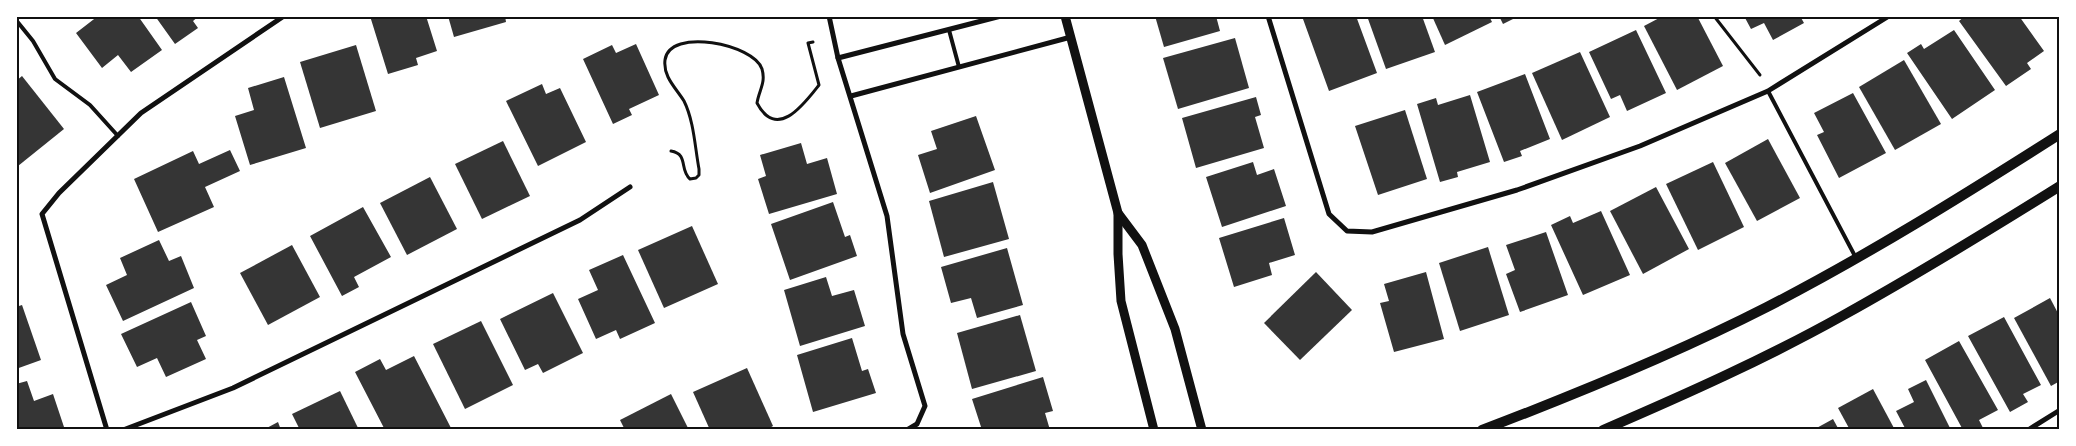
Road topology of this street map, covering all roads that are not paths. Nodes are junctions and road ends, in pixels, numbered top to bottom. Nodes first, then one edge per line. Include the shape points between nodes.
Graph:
1 (284, 16) edge
2 (829, 16) edge
3 (1002, 16) edge
4 (1065, 16) edge
5 (1268, 16) edge
6 (1889, 16) edge
7 (16, 20) edge
8 (949, 30) junction
9 (1071, 38) junction
10 (838, 58) junction
11 (959, 67) junction
12 (1768, 91) junction
13 (851, 96) junction
14 (2060, 134) edge
15 (118, 136) junction
16 (2060, 186) edge
17 (630, 187) dead end
18 (1118, 213) junction
19 (1856, 258) junction
20 (2060, 410) edge
21 (106, 430) edge
22 (123, 430) edge
23 (907, 430) edge
24 (1154, 430) edge
25 (1202, 430) edge
26 (1482, 430) edge
27 (1603, 430) edge
28 (2028, 430) edge

1 - 15 street via 141,113
2 - 10 street
3 - 8 street
4 - 9 street
5 - 12 street via 1329,214 1347,231 1372,232 1517,190 1640,146
6 - 12 street
7 - 15 lane via 33,41 55,79 94,109
8 - 10 street
8 - 11 lane
9 - 11 street
9 - 18 street
10 - 13 street
11 - 13 street
12 - 19 lane
13 - 23 street via 887,216 903,334 925,406 917,424
14 - 19 main road
15 - 21 street via 42,214
16 - 27 main road via 1965,246 1841,317 1716,380
17 - 22 street via 580,220 242,384
18 - 24 street via 1121,301
18 - 25 street via 1142,245 1176,329
19 - 26 main road via 1766,307 1642,365
20 - 28 street

